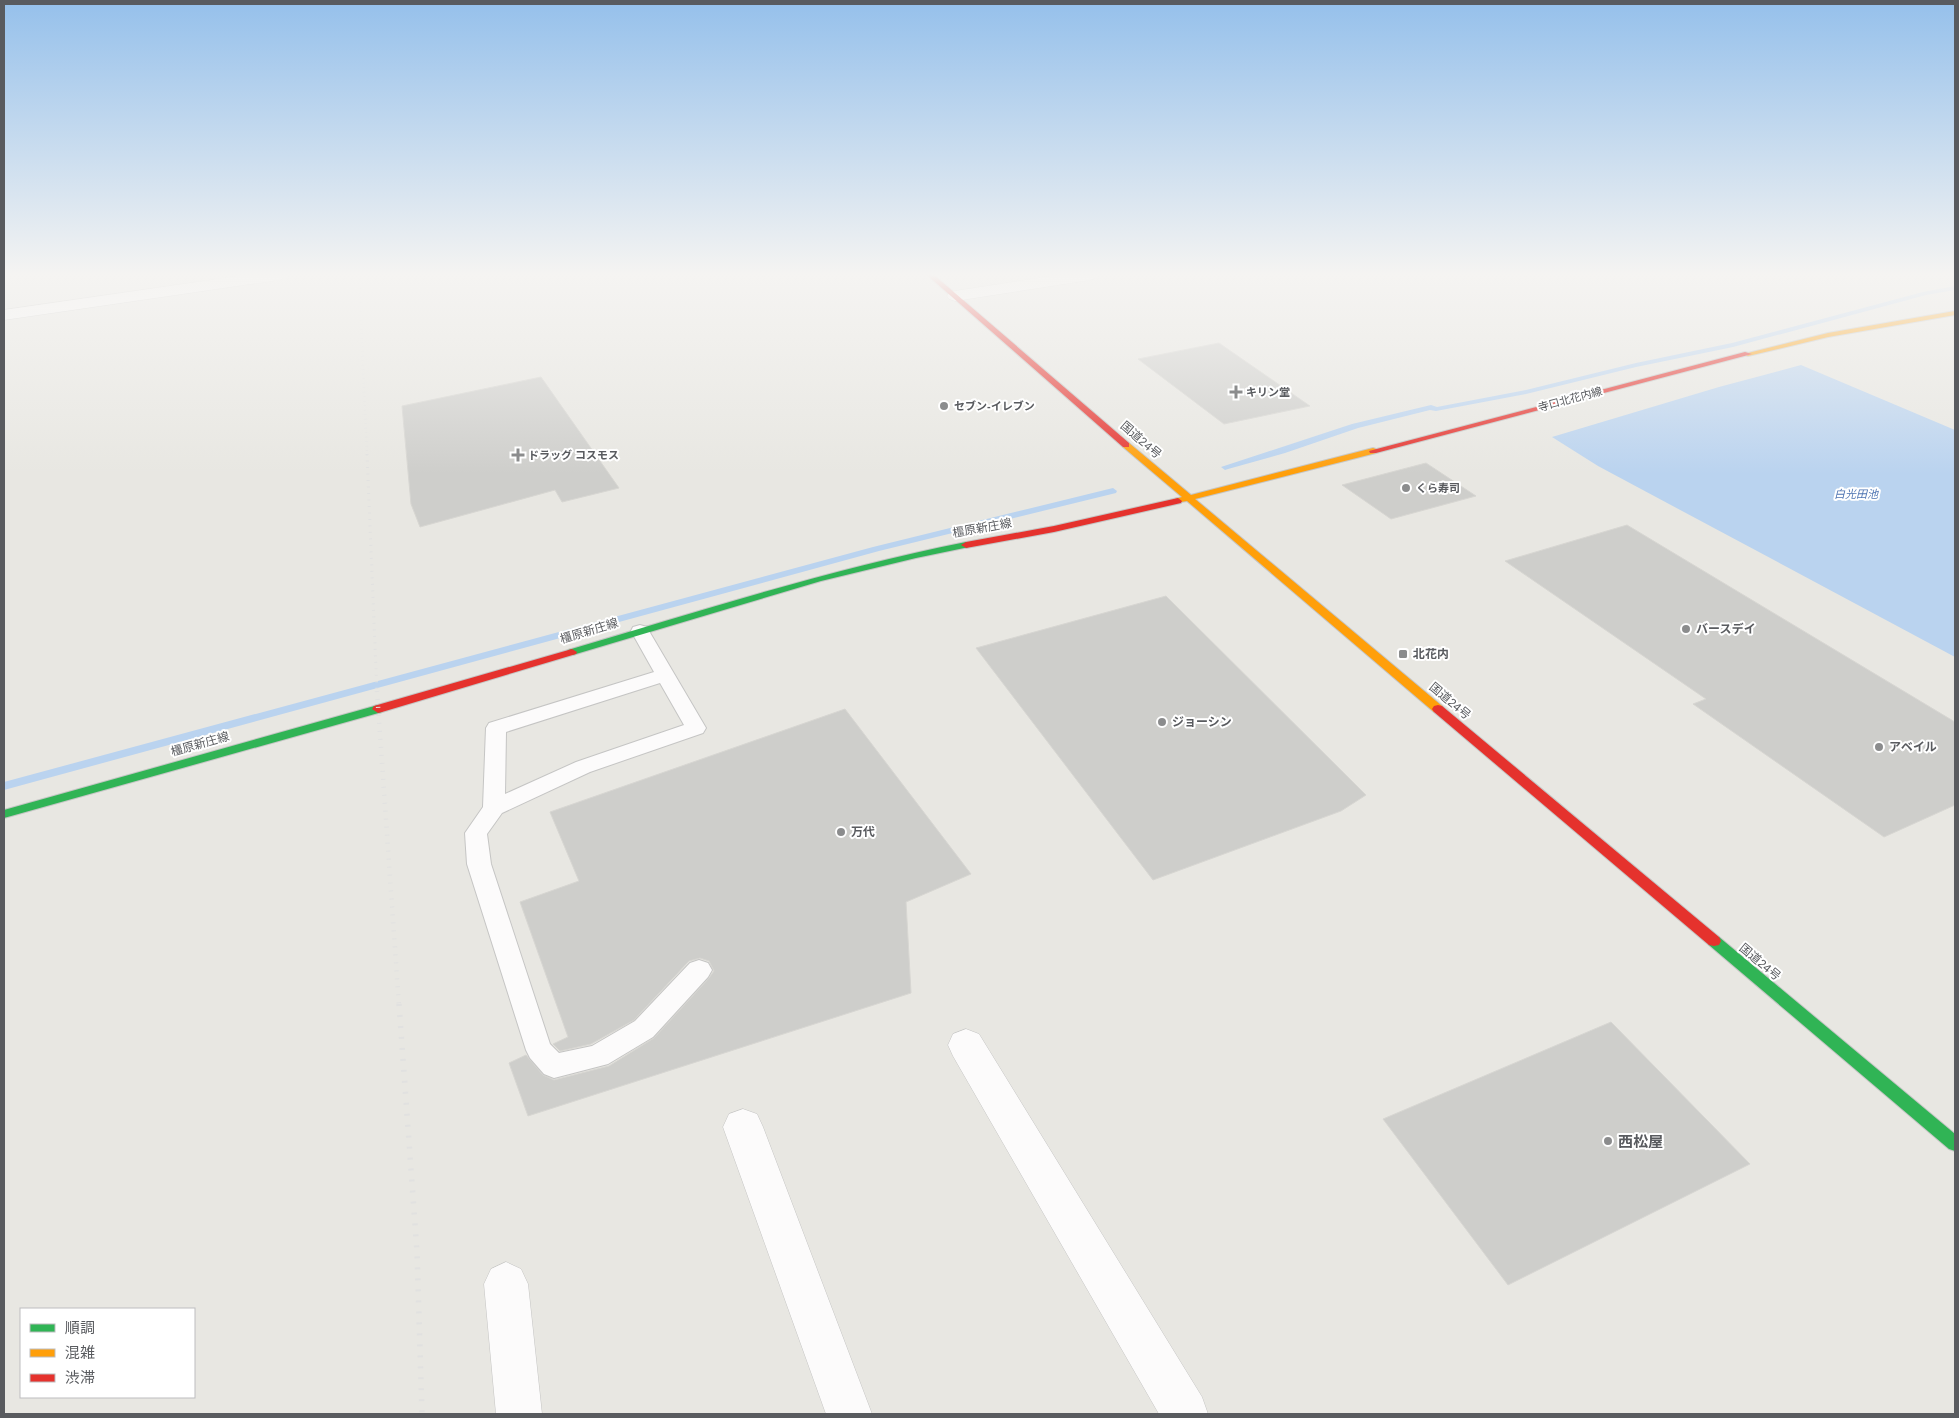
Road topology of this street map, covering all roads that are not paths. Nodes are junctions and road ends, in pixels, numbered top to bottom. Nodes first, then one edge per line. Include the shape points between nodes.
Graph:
1 (1006, 341) edge
2 (1802, 341) edge
3 (1188, 499) junction
4 (640, 631) junction
5 (665, 675) junction
6 (494, 808) junction
7 (4, 814) edge
8 (699, 970) dead end
9 (966, 1045) dead end
10 (743, 1126) dead end
11 (1955, 1144) edge
12 (506, 1284) dead end
13 (519, 1414) edge
14 (849, 1414) edge
15 (1185, 1414) edge

1 - 3 main road, 国道24号
2 - 3 main road, 寺口北花内線
3 - 4 main road, 橿原新庄線 via 888,561
3 - 11 main road, 国道24号
4 - 5 lane
4 - 7 main road, 橿原新庄線
5 - 6 lane via 496,728
5 - 6 lane via 696,728 583,767
6 - 8 lane via 476,833 479,864 539,1050 554,1066 598,1056 644,1029
9 - 15 street
10 - 14 street
12 - 13 street

